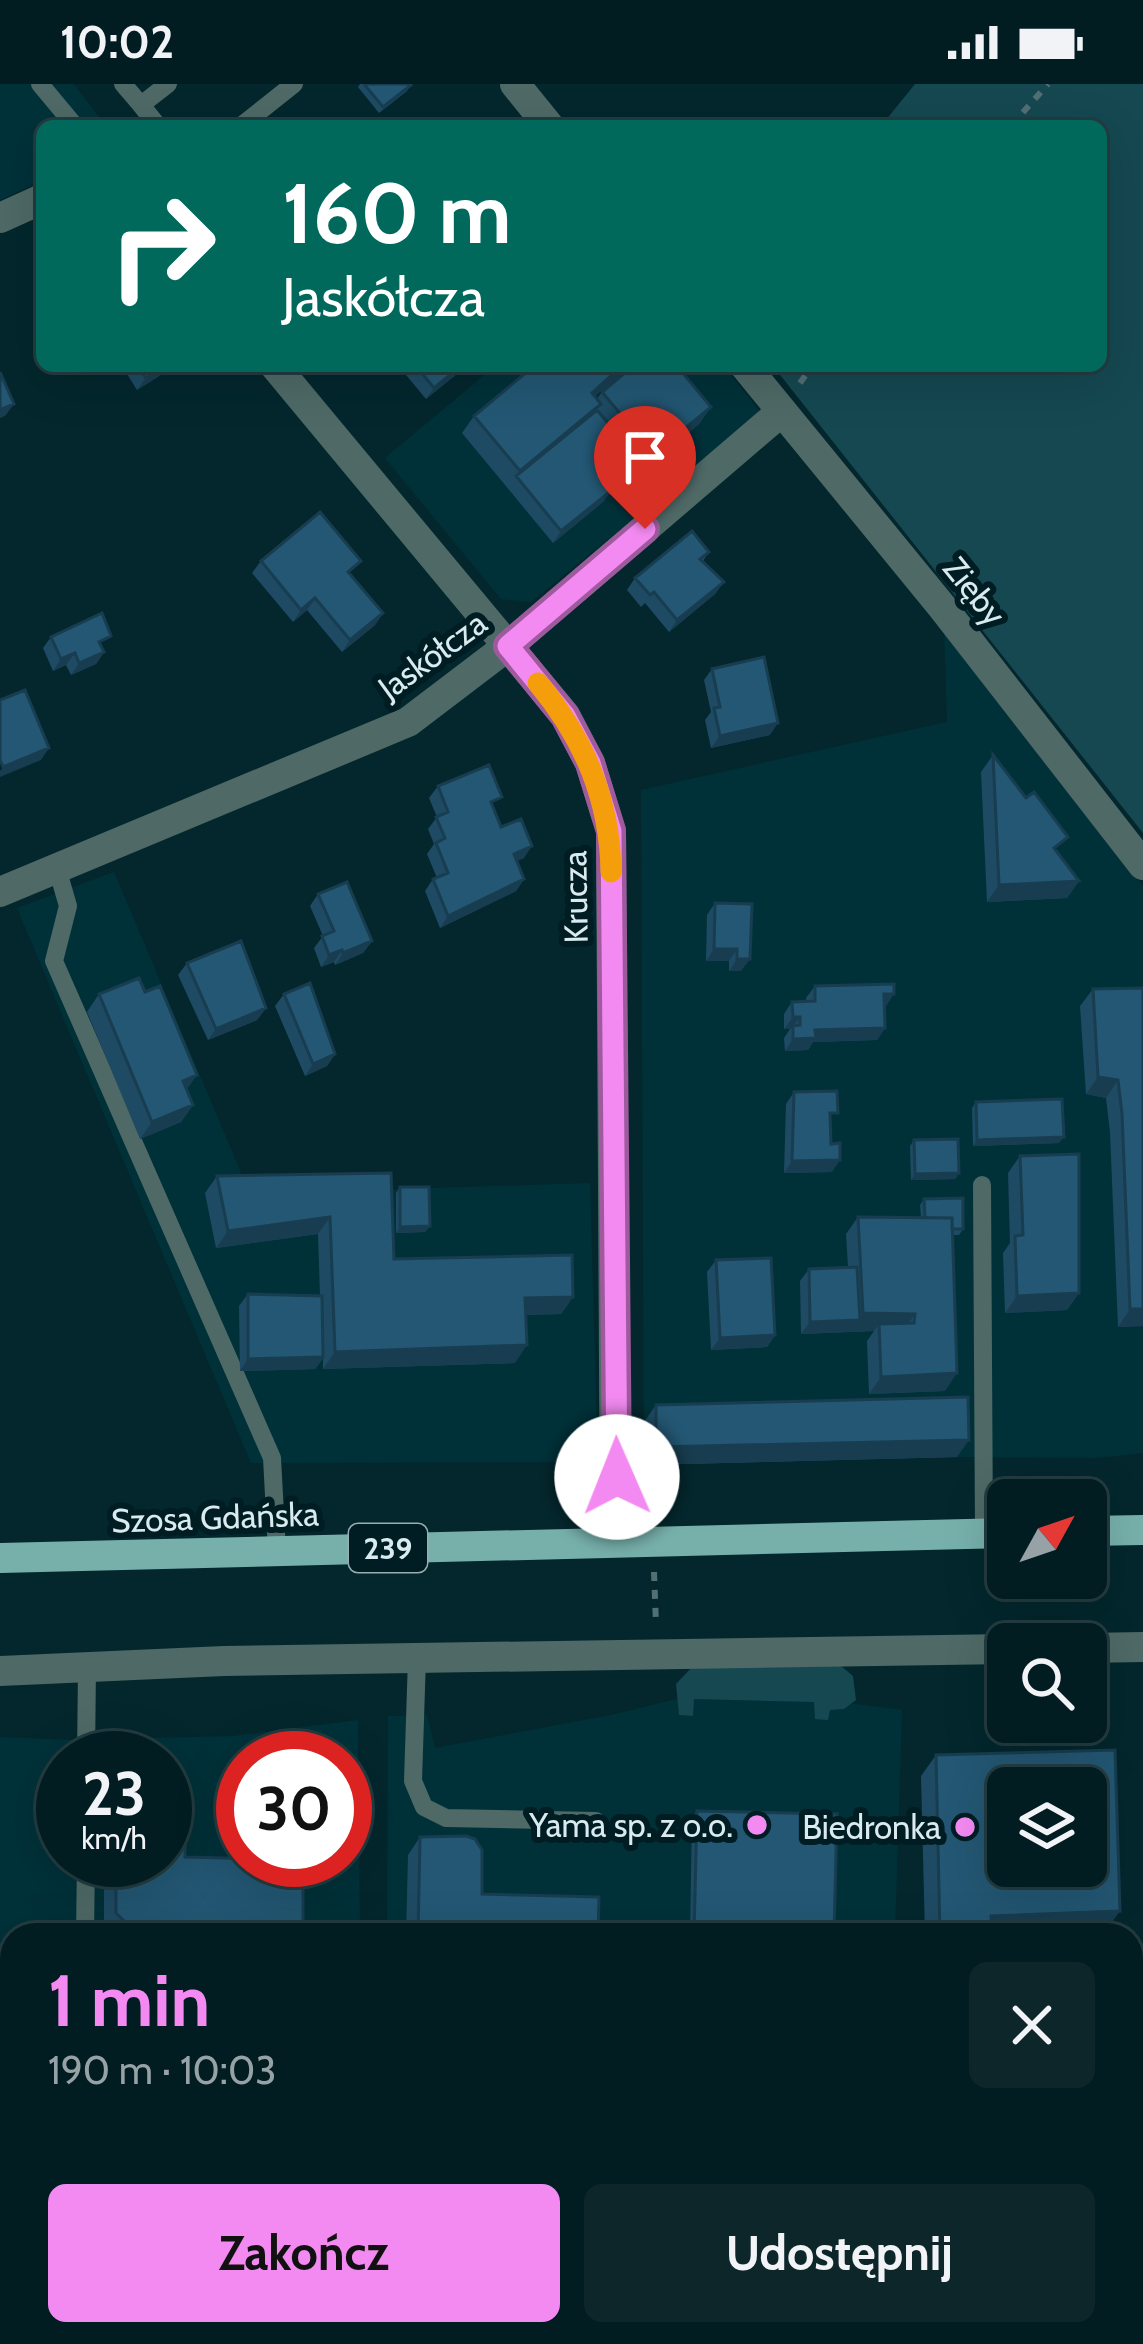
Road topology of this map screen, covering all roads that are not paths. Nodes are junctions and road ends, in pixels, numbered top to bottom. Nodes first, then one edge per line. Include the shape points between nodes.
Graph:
1 (40, 84) edge
2 (123, 84) edge
3 (168, 84) edge
4 (294, 84) edge
5 (515, 84) edge
6 (141, 105) junction
7 (70, 120) edge
8 (153, 120) edge
9 (249, 120) edge
10 (545, 120) edge
11 (36, 202) edge
12 (0, 218) edge
13 (280, 372) edge
14 (751, 372) edge
15 (782, 411) junction
16 (508, 646) junction
17 (1143, 865) edge
18 (57, 868) junction
19 (0, 892) edge
20 (982, 1185) dead end
21 (994, 1479) edge
22 (1143, 1530) edge
23 (1107, 1531) edge
24 (987, 1534) edge
25 (615, 1542) junction
26 (277, 1551) junction
27 (0, 1558) edge
28 (1143, 1647) edge
29 (1107, 1648) edge
30 (987, 1649) edge
31 (418, 1658) junction
32 (87, 1668) junction
33 (0, 1671) edge
34 (86, 1731) edge
35 (596, 1821) dead end
36 (86, 1887) edge
37 (85, 1923) edge

1 - 7 lane
2 - 6 lane
3 - 6 lane
4 - 9 lane
5 - 10 street
6 - 8 lane
11 - 12 street
13 - 16 street, Krucza
14 - 15 street, Zięby
15 - 16 street, Jaskółcza
15 - 17 street, Zięby
16 - 18 street, Jaskółcza via 408,722
16 - 25 street, Krucza via 565,716 611,831
18 - 19 street, Jaskółcza
18 - 26 lane via 68,906 55,961 272,1458
20 - 21 lane
22 - 23 main road
24 - 25 main road, Szosa Gdańska / 239
25 - 26 main road, Szosa Gdańska / 239
26 - 27 main road, Szosa Gdańska / 239
28 - 29 street
30 - 31 street
31 - 32 street
31 - 35 lane via 413,1781 424,1807 446,1819
32 - 33 street
32 - 34 lane
36 - 37 lane

